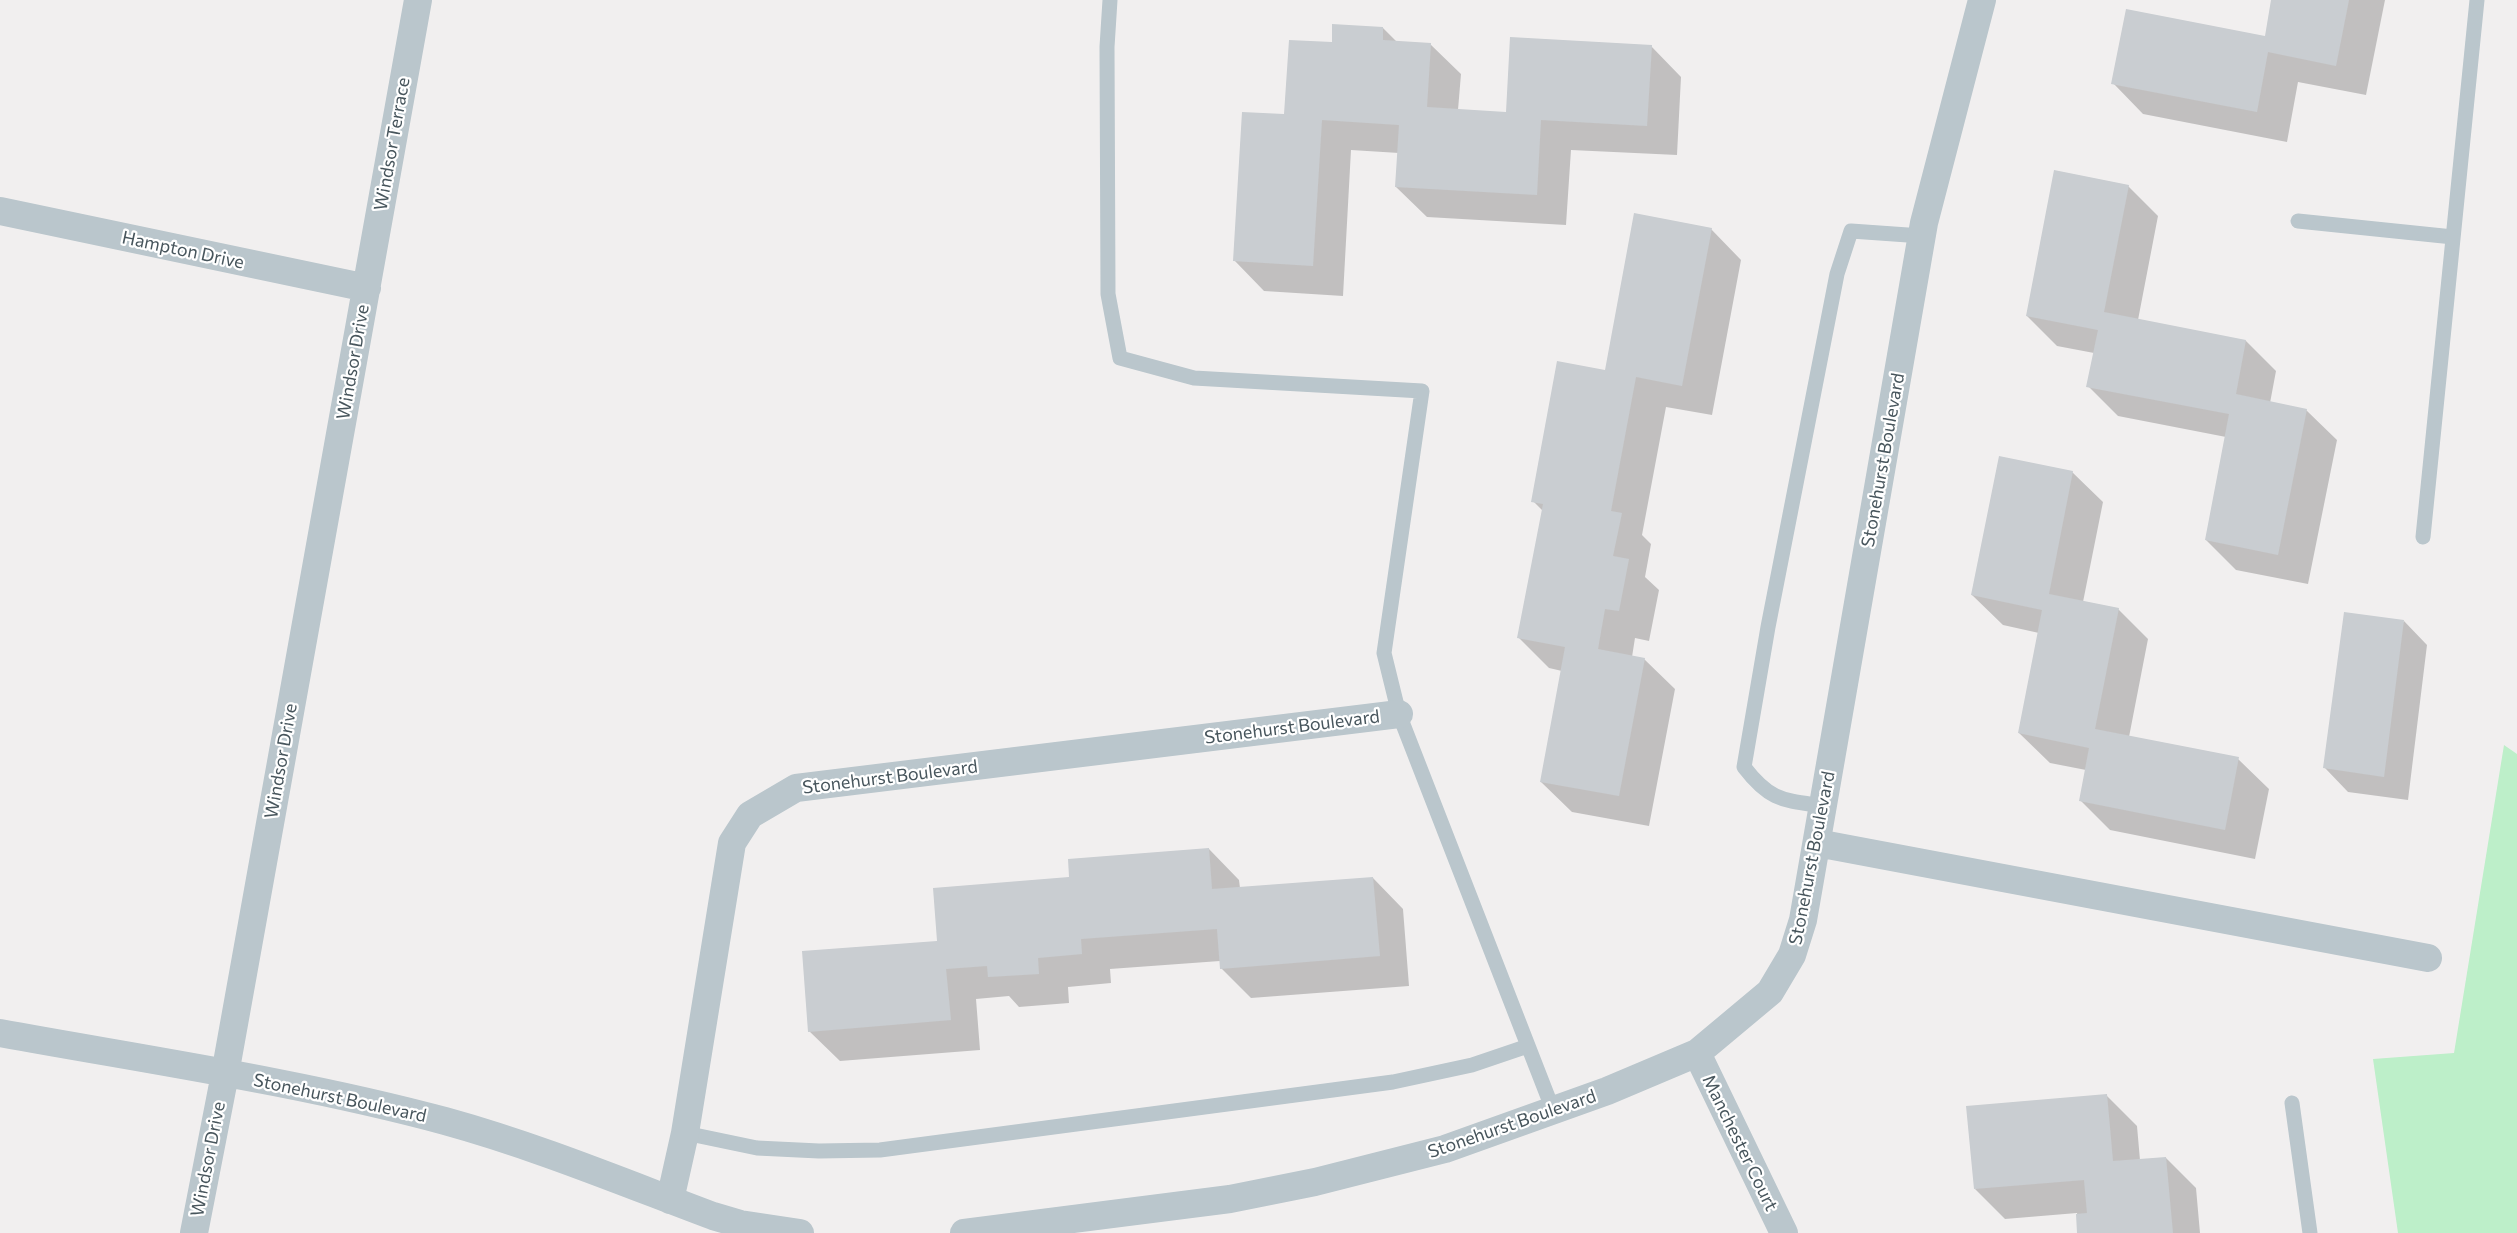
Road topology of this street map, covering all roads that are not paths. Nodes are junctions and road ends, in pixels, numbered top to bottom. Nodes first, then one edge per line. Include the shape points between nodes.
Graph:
1 (418, 0) edge
2 (1110, 0) edge
3 (1982, 0) edge
4 (2477, 0) edge
5 (0, 211) edge
6 (2298, 221) dead end
7 (1922, 236) junction
8 (2453, 237) junction
9 (367, 288) junction
10 (2423, 537) dead end
11 (1399, 714) junction
12 (1823, 806) junction
13 (1817, 842) junction
14 (2428, 958) dead end
15 (0, 1033) edge
16 (1528, 1046) junction
17 (1697, 1053) junction
18 (225, 1074) junction
19 (2292, 1103) dead end
20 (1553, 1110) junction
21 (685, 1133) junction
22 (670, 1200) junction
23 (1033, 1229) edge
24 (194, 1233) edge
25 (800, 1233) edge
26 (964, 1233) edge
27 (1784, 1233) edge
28 (2310, 1233) edge

1 - 9 street, Windsor Terrace
2 - 11 lane via 1107,47 1108,294 1120,358 1194,378 1422,391 1384,653
3 - 7 street, Stonehurst Boulevard
4 - 8 lane
5 - 9 street, Hampton Drive
6 - 8 lane
7 - 12 street, Stonehurst Boulevard
7 - 12 lane via 1850,231 1837,274 1766,636 1744,767 1759,786 1783,800
8 - 10 lane
9 - 18 street, Windsor Drive
11 - 16 lane
11 - 21 street, Stonehurst Boulevard via 796,788 750,816 732,843
12 - 13 street, Stonehurst Boulevard
13 - 14 street
13 - 17 street, Stonehurst Boulevard via 1803,920 1792,955 1770,992
15 - 18 street, Stonehurst Boulevard
16 - 20 lane
16 - 21 lane via 1472,1065 1393,1082 880,1150 757,1148
17 - 20 street, Stonehurst Boulevard via 1608,1091
17 - 27 street, Manchester Court
18 - 22 street, Stonehurst Boulevard via 367,1101 447,1122
18 - 24 street, Windsor Drive
19 - 28 lane
20 - 23 street, Stonehurst Boulevard via 1445,1149 1315,1182 1230,1199
21 - 22 street, Stonehurst Boulevard
22 - 25 street, Stonehurst Boulevard via 740,1224
23 - 26 street, Stonehurst Boulevard

